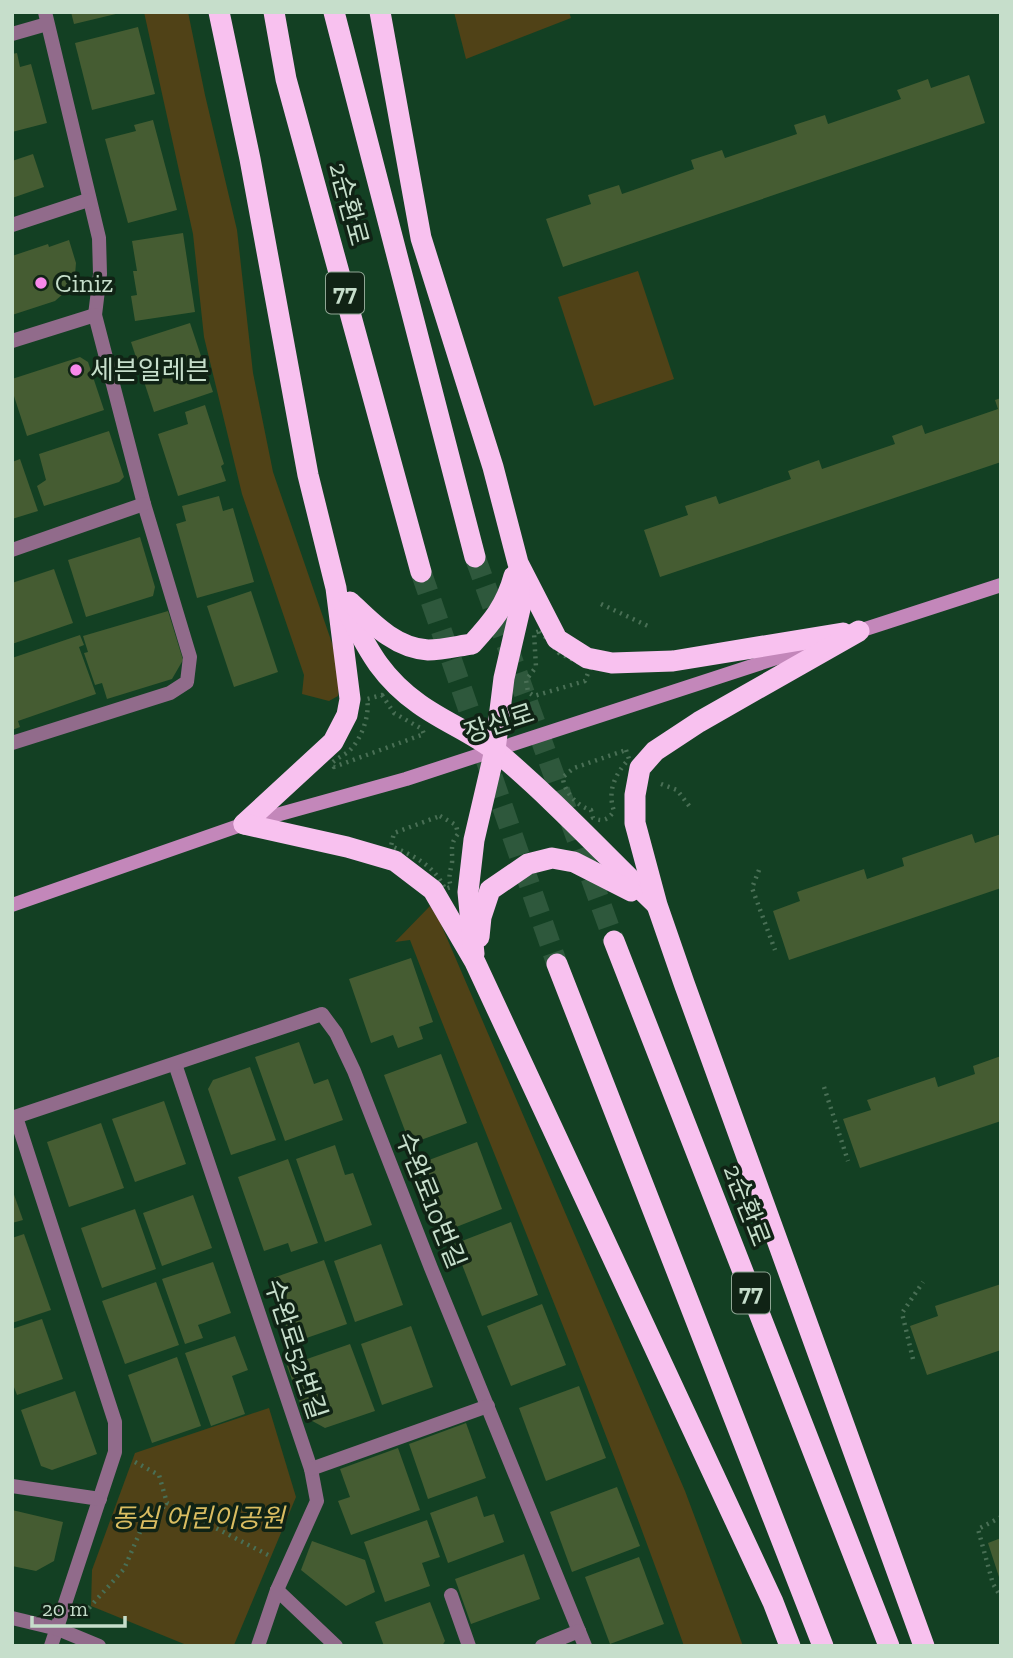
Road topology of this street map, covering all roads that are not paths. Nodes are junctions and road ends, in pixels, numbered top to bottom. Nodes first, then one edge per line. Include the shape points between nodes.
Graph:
1 (219, 12) edge
2 (274, 12) edge
3 (334, 12) edge
4 (380, 12) edge
5 (46, 18) edge
6 (12, 34) edge
7 (88, 201) junction
8 (12, 225) edge
9 (95, 315) junction
10 (12, 341) edge
11 (144, 504) junction
12 (12, 550) edge
13 (475, 557) tunnel mouth
14 (518, 563) junction
15 (421, 572) tunnel mouth
16 (1001, 585) edge
17 (336, 588) junction
18 (859, 631) junction
19 (12, 743) edge
20 (495, 750) junction
21 (244, 824) junction
22 (12, 905) edge
23 (657, 905) junction
24 (614, 941) tunnel mouth
25 (475, 962) junction
26 (557, 964) tunnel mouth
27 (176, 1064) junction
28 (14, 1117) edge
29 (488, 1406) junction
30 (311, 1469) junction
31 (12, 1486) edge
32 (100, 1499) junction
33 (277, 1590) junction
34 (451, 1595) dead end
35 (12, 1618) edge
36 (58, 1629) junction
37 (579, 1631) junction
38 (51, 1646) edge
39 (99, 1646) edge
40 (258, 1646) edge
41 (336, 1646) edge
42 (469, 1646) edge
43 (542, 1646) edge
44 (585, 1646) edge
45 (790, 1646) edge
46 (823, 1646) edge
47 (889, 1646) edge
48 (924, 1646) edge

1 - 17 highway via 308,475
2 - 15 highway, 2순환로 / 77 via 286,79
3 - 13 highway, 2순환로 / 77
4 - 14 highway via 421,238
5 - 6 street
5 - 7 street
7 - 8 street
7 - 9 street via 99,238
9 - 10 street
9 - 11 street
11 - 12 street
11 - 19 street via 190,657 187,682 170,693
14 - 17 highway via 498,615 472,644 428,650 398,643
14 - 18 highway via 557,639 587,658 612,663 673,661
14 - 20 highway via 520,608 504,678
16 - 18 main road, 장신로
17 - 20 highway via 378,667 419,704
17 - 21 highway via 350,699 347,715 333,742
18 - 20 main road, 장신로
18 - 23 highway via 699,722 655,751 640,768 635,822
20 - 21 main road, 장신로
20 - 23 highway
20 - 25 highway via 474,840 468,892
21 - 22 main road, 장신로
21 - 25 highway via 395,861 433,890
23 - 25 highway via 574,862 552,858 528,864 490,890
23 - 48 highway
24 - 47 highway, 2순환로 / 77
25 - 45 highway
26 - 46 highway, 77
27 - 28 street
27 - 29 street, 수완로10번길 via 322,1014 354,1071
27 - 30 street, 수완로52번길
28 - 32 street via 115,1422 115,1452
29 - 30 street
29 - 37 street, 수완로10번길
30 - 33 street, 수완로52번길 via 317,1500
31 - 32 street
32 - 36 street
33 - 40 street, 수완로52번길
33 - 41 street
34 - 42 street
35 - 36 street
36 - 38 street
36 - 39 street
37 - 43 street
37 - 44 street, 수완로10번길

